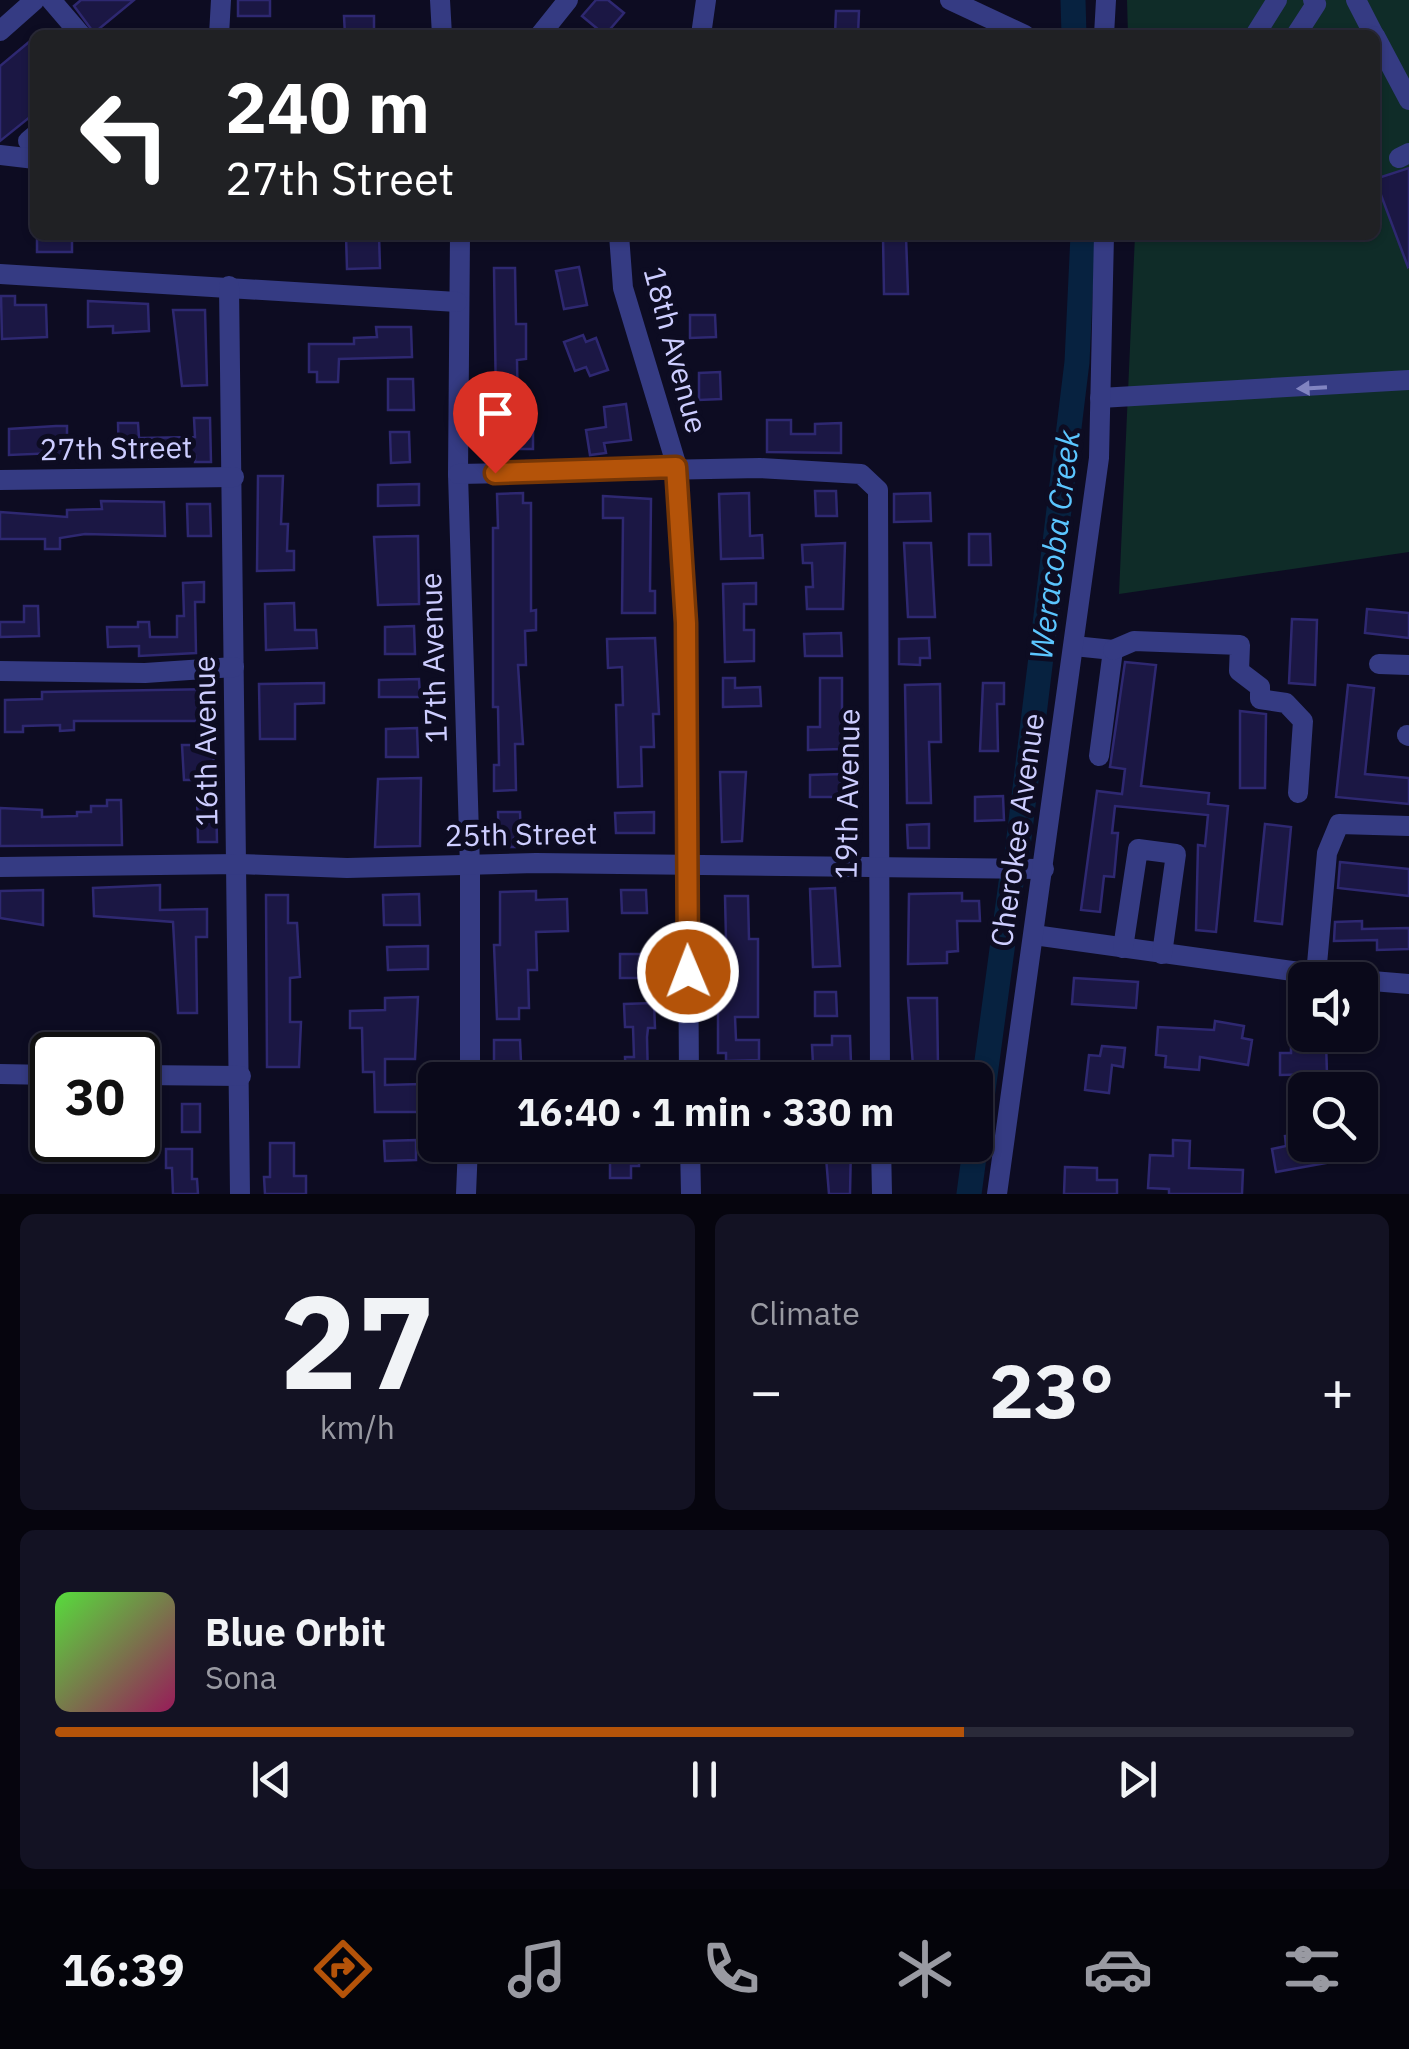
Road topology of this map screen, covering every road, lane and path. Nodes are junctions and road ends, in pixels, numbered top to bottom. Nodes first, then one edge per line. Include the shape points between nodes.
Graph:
1 (34, 0) edge
2 (51, 0) edge
3 (221, 0) edge
4 (440, 0) edge
5 (568, 0) edge
6 (706, 0) edge
7 (950, 0) edge
8 (1106, 0) edge
9 (1278, 0) edge
10 (1312, 0) edge
11 (1356, 0) edge
12 (77, 30) edge
13 (219, 30) edge
14 (442, 30) edge
15 (544, 30) edge
16 (702, 30) edge
17 (1014, 30) edge
18 (1104, 30) edge
19 (1258, 30) edge
20 (1299, 30) edge
21 (1372, 30) edge
22 (0, 32) edge
23 (1380, 45) edge
24 (1409, 100) edge
25 (30, 146) edge
26 (0, 155) edge
27 (460, 240) edge
28 (619, 240) edge
29 (1104, 240) edge
30 (0, 274) edge
31 (229, 286) junction
32 (457, 302) junction
33 (1409, 380) edge
34 (1100, 398) junction
35 (676, 467) junction
36 (458, 474) junction
37 (234, 477) junction
38 (0, 480) edge
39 (1074, 646) junction
40 (1113, 650) junction
41 (1379, 664) dead end
42 (1409, 664) edge
43 (234, 667) junction
44 (0, 671) edge
45 (1099, 756) dead end
46 (1298, 793) dead end
47 (1409, 826) edge
48 (686, 863) junction
49 (239, 864) junction
50 (0, 867) edge
51 (470, 867) junction
52 (876, 868) junction
53 (1044, 869) junction
54 (1034, 935) junction
55 (1123, 948) junction
56 (1162, 954) junction
57 (1317, 962) edge
58 (1288, 971) edge
59 (1378, 982) edge
60 (1409, 984) edge
61 (470, 1062) edge
62 (689, 1062) edge
63 (880, 1062) edge
64 (0, 1074) edge
65 (30, 1074) edge
66 (160, 1075) edge
67 (241, 1076) junction
68 (467, 1162) edge
69 (690, 1162) edge
70 (881, 1162) edge
71 (240, 1194) edge
72 (466, 1194) edge
73 (690, 1194) edge
74 (882, 1194) edge
75 (997, 1194) edge

1 - 22 street
2 - 12 street
3 - 13 street
4 - 14 street
5 - 15 street
6 - 16 street
7 - 17 street
8 - 18 street
9 - 19 street
10 - 20 street via 1316,4
11 - 21 street
23 - 24 street
25 - 26 street
27 - 32 street, 17th Avenue
28 - 35 street, 18th Avenue via 623,288
29 - 34 street, Cherokee Avenue
30 - 31 street
31 - 32 street
31 - 37 street, 16th Avenue
32 - 36 street, 17th Avenue
33 -> 34 street
34 - 39 street, Cherokee Avenue
35 - 36 street
35 - 48 street, 18th Avenue via 686,623
35 - 52 street, 19th Avenue via 862,474 878,490
36 - 51 street, 17th Avenue
37 - 38 street, 27th Street
37 - 43 street, 16th Avenue
39 - 40 street
39 - 53 street, Cherokee Avenue
40 - 45 street
40 - 46 street via 1134,641 1240,644 1239,671 1260,687 1260,699 1286,703 1303,721
41 - 42 street
43 - 44 street
43 - 49 street, 16th Avenue
47 - 57 street via 1340,824 1327,853
48 - 51 street, 25th Street
48 - 52 street, 25th Street
48 - 62 street, 18th Avenue
49 - 50 street, 25th Street
49 - 51 street, 25th Street
49 - 67 street, 16th Avenue
51 - 61 street, 17th Avenue
52 - 53 street, 25th Street
52 - 63 street, 19th Avenue
53 - 54 street, Cherokee Avenue
54 - 55 street
54 - 75 street, Cherokee Avenue
55 - 56 street
55 - 56 street via 1138,849 1176,854
56 - 58 street
59 - 60 street
64 - 65 street
66 - 67 street
67 - 71 street, 16th Avenue
68 - 72 street
69 - 73 street
70 - 74 street

